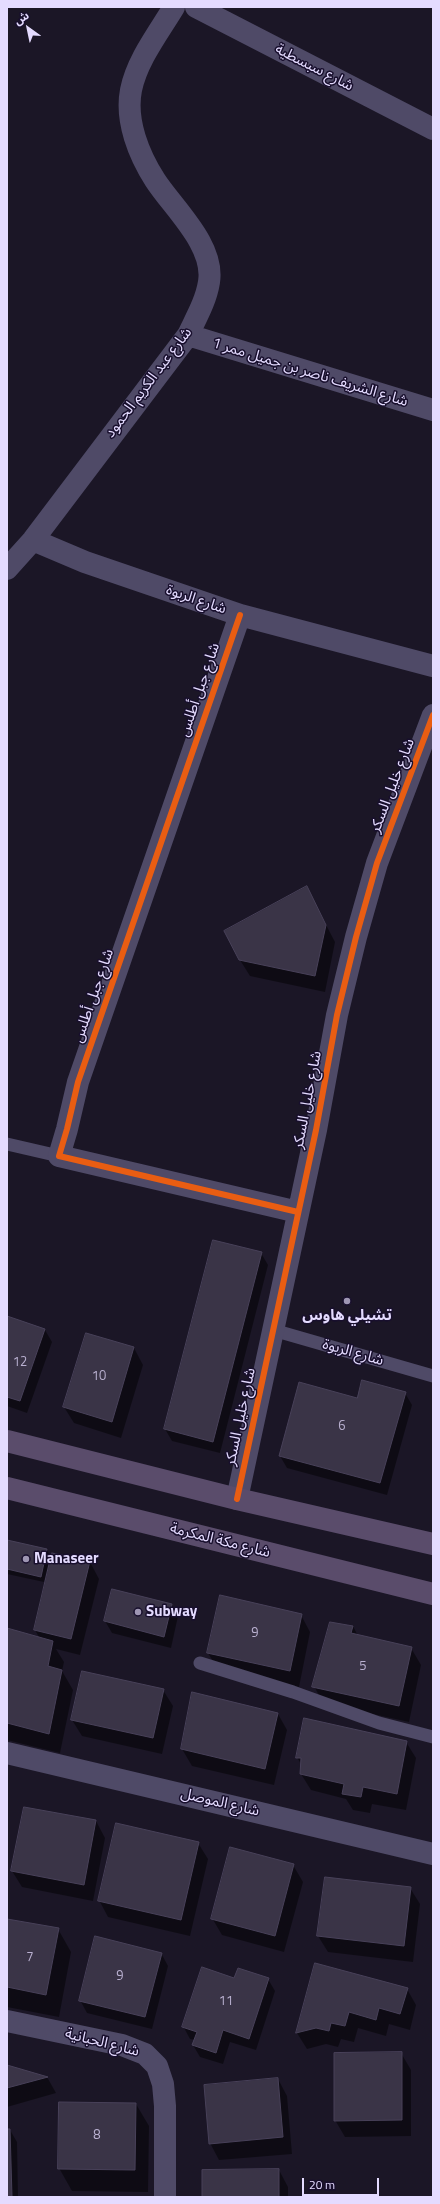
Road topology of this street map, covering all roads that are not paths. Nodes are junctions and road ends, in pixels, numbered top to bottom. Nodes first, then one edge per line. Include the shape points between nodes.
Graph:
1 (174, 7) edge
2 (196, 7) edge
3 (433, 129) edge
4 (188, 335) junction
5 (433, 410) edge
6 (33, 540) junction
7 (7, 569) edge
8 (240, 615) junction
9 (433, 666) edge
10 (433, 715) edge
11 (7, 1144) edge
12 (59, 1156) junction
13 (298, 1212) junction
14 (273, 1330) junction
15 (433, 1376) edge
16 (7, 1441) edge
17 (7, 1488) edge
18 (237, 1499) junction
19 (433, 1544) edge
20 (433, 1594) edge
21 (200, 1663) dead end
22 (433, 1737) edge
23 (7, 1753) edge
24 (433, 1854) edge
25 (7, 2022) edge
26 (165, 2197) edge

1 - 4 street, شارع عبد الكريم الحمود via 142,59 131,90 130,118 139,152 196,236 207,257 210,281 204,304
2 - 3 street, شارع سبسطية
4 - 5 street, شارع الشريف ناصر بن جميل ممر 1
4 - 6 street, شارع عبد الكريم الحمود
6 - 7 street, شارع عبد الكريم الحمود
6 - 8 street, شارع الربوة via 85,562
8 - 9 street, شارع الربوة
8 - 12 street, شارع جبل أطلس via 78,1082 68,1129
10 - 13 street, شارع خليل السكر via 377,863 356,937 337,1015
11 - 12 lane
12 - 13 street
13 - 14 street, شارع خليل السكر
14 - 15 lane, شارع الربوة
14 - 18 street, شارع خليل السكر
16 - 18 main road
17 - 20 main road, شارع مكة المكرمة
18 - 19 main road
21 - 22 lane via 293,1692 379,1723
23 - 24 street, شارع الموصل
25 - 26 street, شارع الحبانية via 122,2045 145,2054 157,2066 163,2084 165,2106

